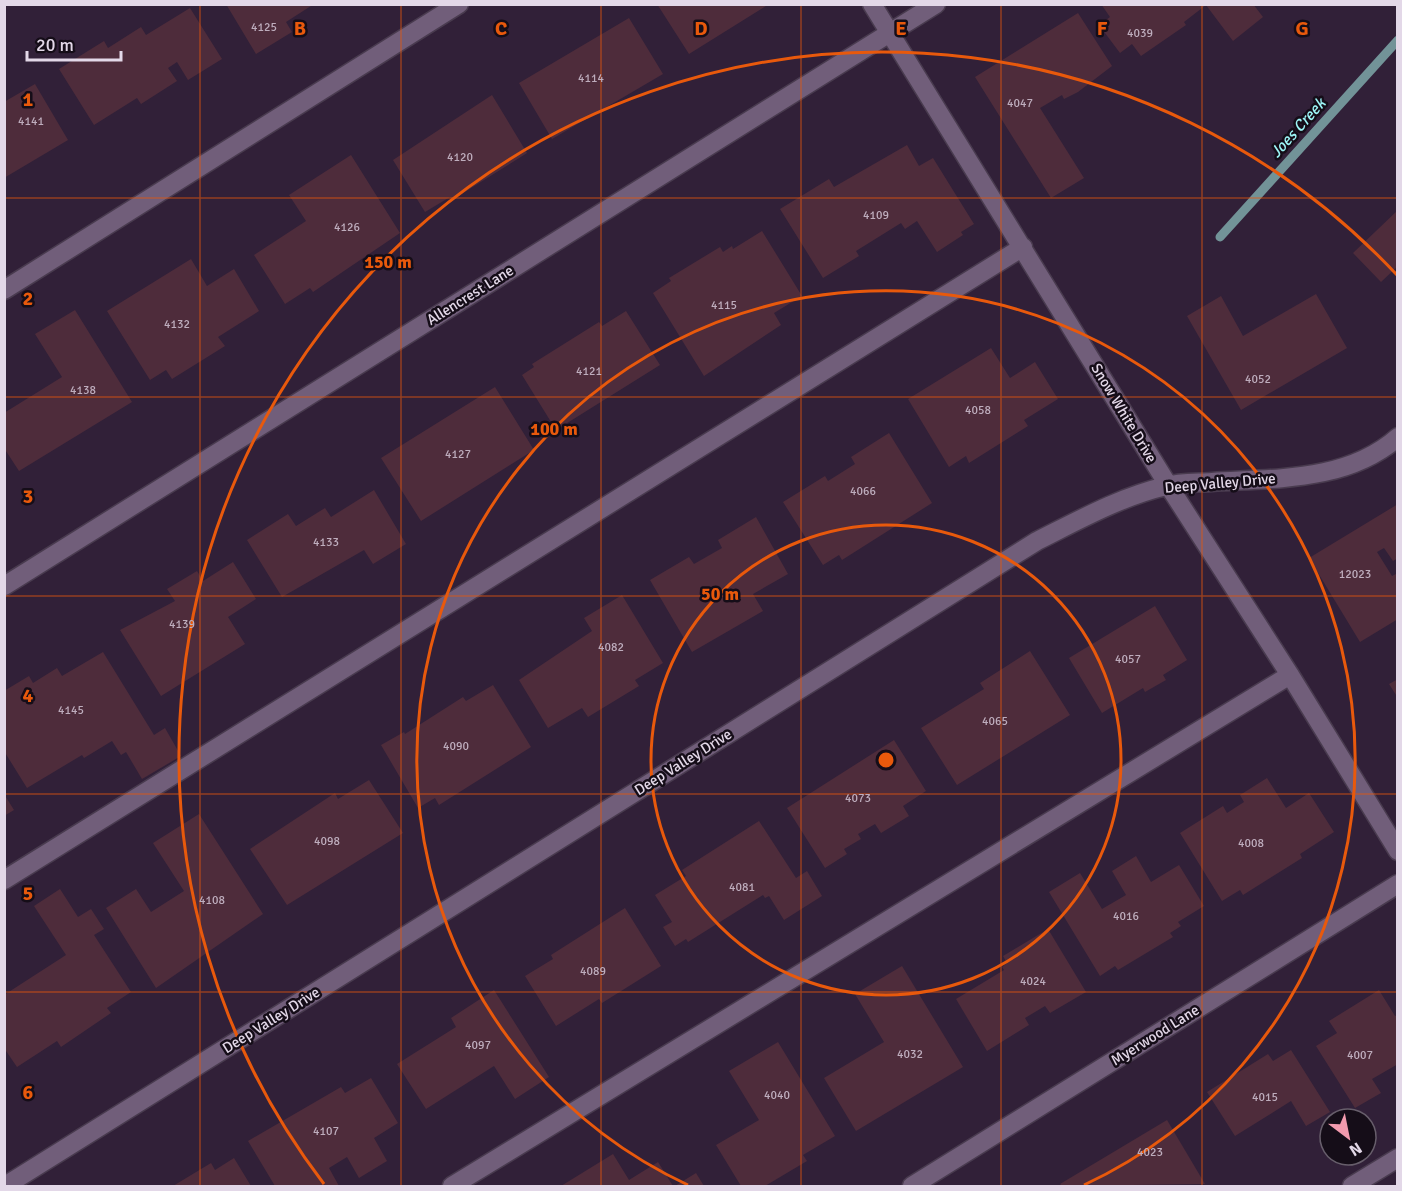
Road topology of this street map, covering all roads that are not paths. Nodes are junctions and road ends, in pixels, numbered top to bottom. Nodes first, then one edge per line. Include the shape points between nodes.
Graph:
1 (459, 4) edge
2 (872, 4) edge
3 (936, 4) edge
4 (890, 33) junction
5 (1023, 247) junction
6 (4, 290) edge
7 (1398, 437) edge
8 (1168, 485) junction
9 (4, 586) edge
10 (1290, 675) junction
11 (1398, 851) edge
12 (4, 880) edge
13 (1398, 884) edge
14 (1398, 1158) edge
15 (5, 1186) edge
16 (452, 1186) edge
17 (912, 1186) edge
18 (1352, 1186) edge

1 - 6 street
2 - 4 street, Snow White Drive
3 - 4 street, Allencrest Lane
4 - 5 street, Snow White Drive
4 - 9 street, Allencrest Lane
5 - 8 street, Snow White Drive
5 - 12 street
7 - 8 street, Deep Valley Drive via 1370,458 1336,470 1297,477
8 - 10 street, Snow White Drive
8 - 15 street, Deep Valley Drive via 1108,505 1037,541
10 - 11 street, Snow White Drive
10 - 16 street
13 - 17 street, Myerwood Lane
14 - 18 street

